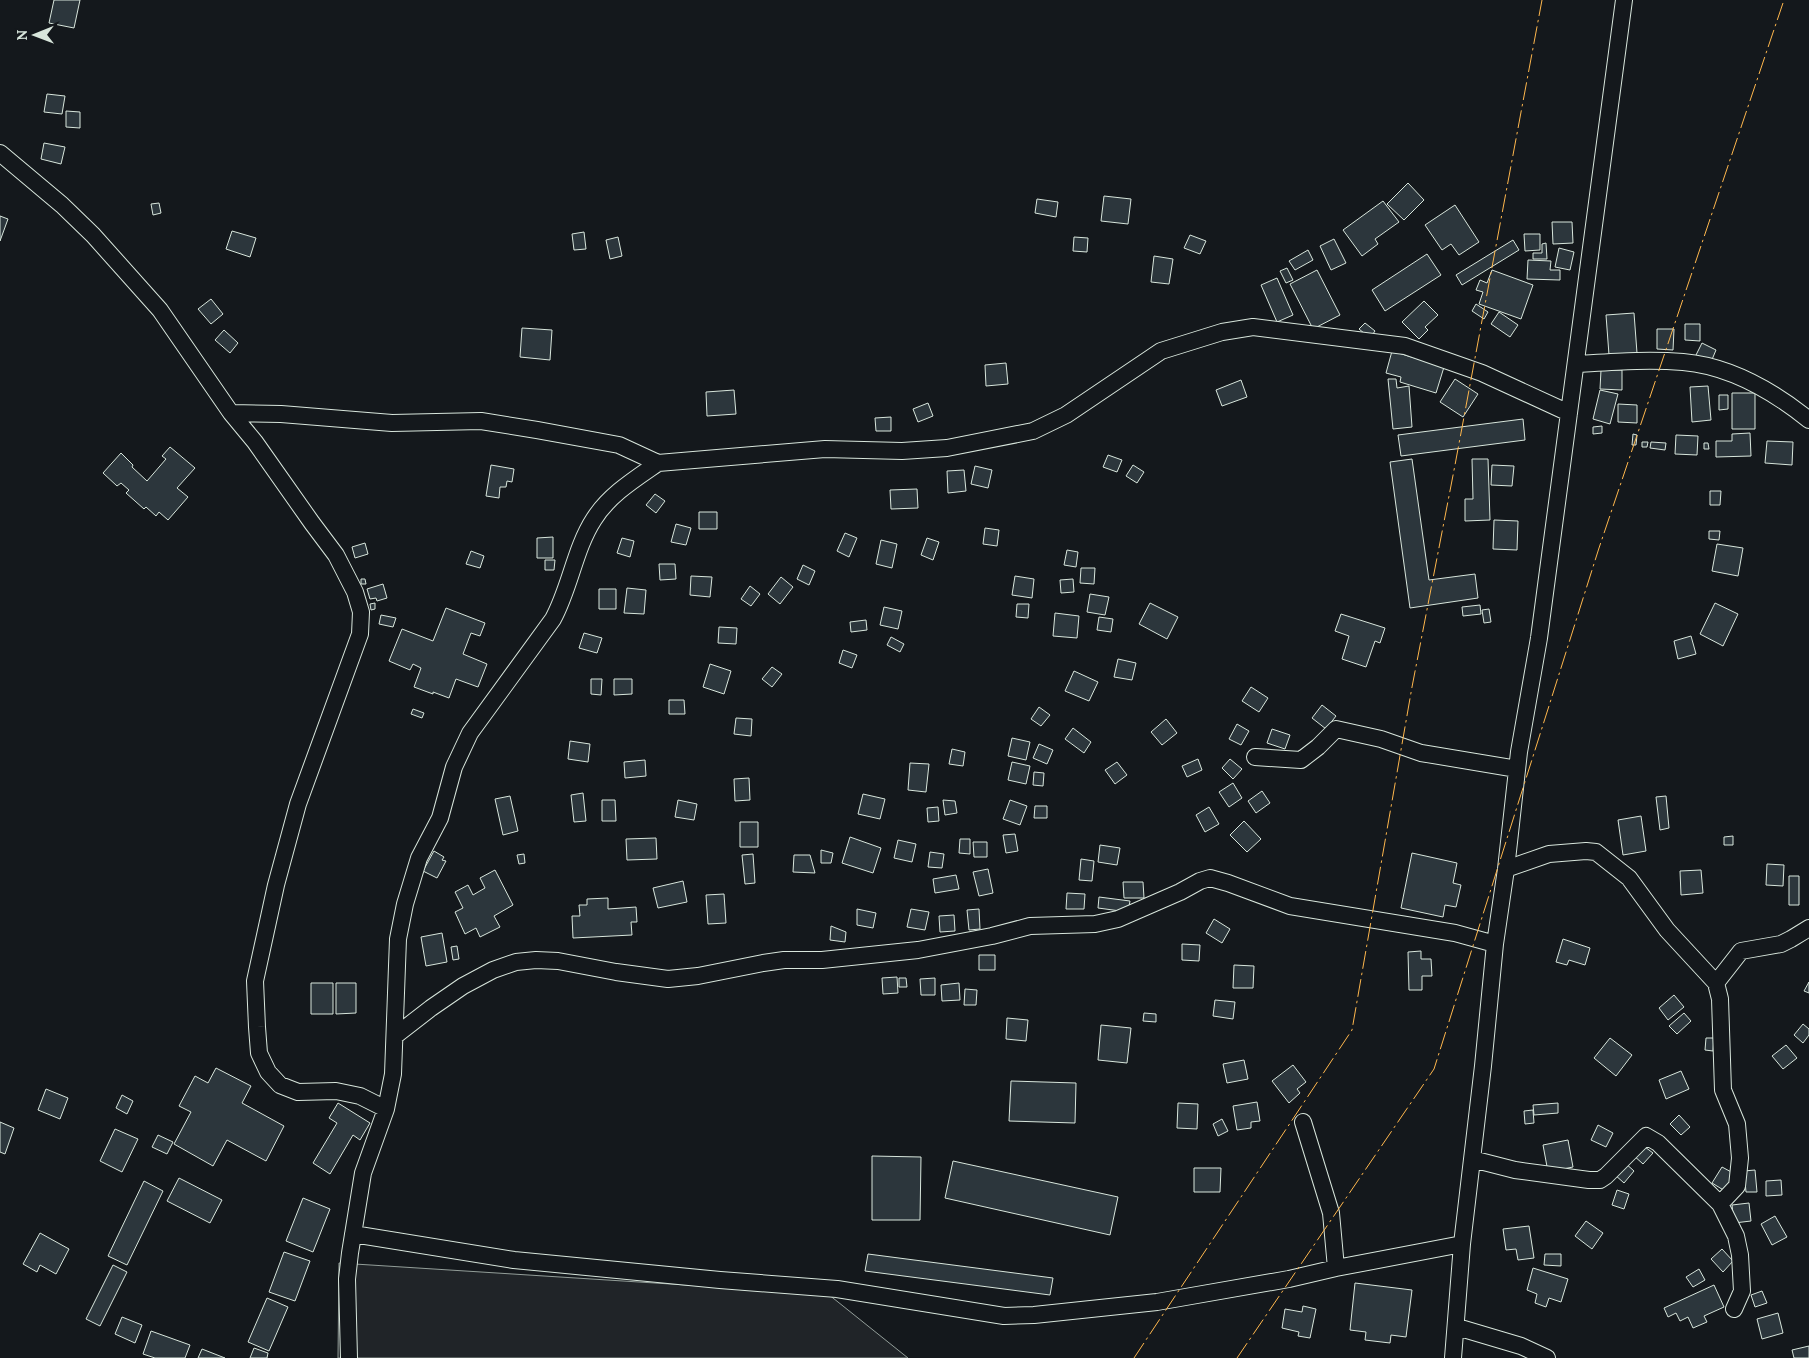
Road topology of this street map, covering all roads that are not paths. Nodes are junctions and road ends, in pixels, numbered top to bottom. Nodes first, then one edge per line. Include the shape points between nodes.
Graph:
1 (1624, 0) edge
2 (0, 153) edge
3 (1576, 364) junction
4 (231, 413) junction
5 (1569, 413) junction
6 (1809, 420) edge
7 (658, 463) junction
8 (1255, 757) dead end
9 (1517, 769) junction
10 (1506, 869) junction
11 (1809, 928) edge
12 (1495, 944) junction
13 (1716, 983) junction
14 (394, 1036) junction
15 (386, 1109) junction
16 (1303, 1122) dead end
17 (1472, 1158) junction
18 (1720, 1204) junction
19 (353, 1234) junction
20 (1462, 1244) junction
21 (1336, 1268) junction
22 (1734, 1309) dead end
23 (1457, 1327) junction
24 (348, 1358) edge
25 (1454, 1358) edge
26 (1547, 1358) edge

1 - 3 street
2 - 4 street via 93,235 160,310
3 - 5 street
3 - 6 street via 1655,361 1717,368 1756,383
4 - 7 street via 392,423 481,422 619,445
4 - 15 street via 256,442 336,555 355,592 361,612 360,634 298,804 276,885 255,981 259,1053 268,1072 280,1085 298,1092 360,1096
5 - 7 street via 1482,374 1405,346 1253,327 1222,332 1161,351 1066,415 1033,431 947,448 876,451 825,448
5 - 9 street via 1540,638
7 - 14 street via 616,493 594,518 553,619 470,733 454,767 440,818 419,858 405,904 398,939
8 - 9 street via 1301,760 1336,729 1421,753
9 - 10 street
10 - 12 street
10 - 13 street via 1549,854 1596,852 1629,878 1667,930
11 - 13 street via 1781,944 1741,952
12 - 14 street via 1455,933 1290,906 1210,878 1118,920 1030,926 918,950 822,960 784,960 668,980 558,961 516,962 463,986
12 - 17 street
13 - 18 street via 1720,999 1724,1090 1737,1124 1740,1158 1737,1186
14 - 15 street via 394,1074
15 - 19 street via 363,1173
16 - 21 street via 1331,1213
17 - 18 street via 1515,1170 1600,1180 1646,1136 1658,1143
17 - 20 street
18 - 22 street via 1736,1236 1740,1255 1742,1290
19 - 21 street via 514,1260 837,1289 1004,1316 1034,1316 1157,1302
19 - 24 street via 347,1279
20 - 21 street
20 - 23 street
23 - 25 street
23 - 26 street via 1520,1346

